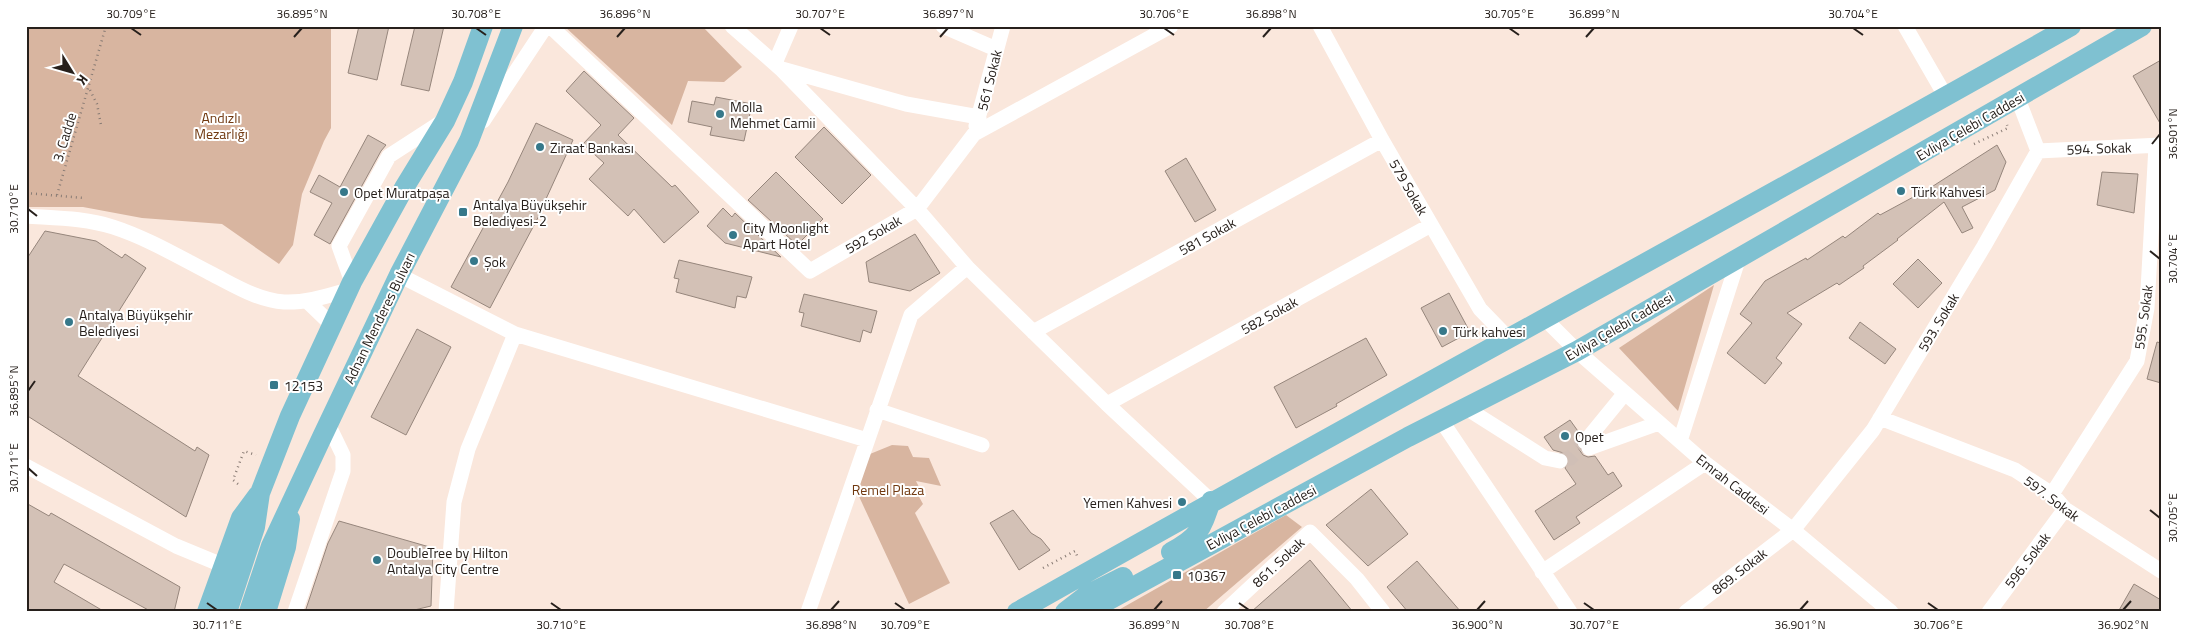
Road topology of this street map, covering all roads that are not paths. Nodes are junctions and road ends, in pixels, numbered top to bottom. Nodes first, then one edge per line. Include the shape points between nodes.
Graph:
1 (483, 26) edge
2 (513, 26) edge
3 (546, 26) edge
4 (550, 26) edge
5 (732, 26) edge
6 (791, 26) edge
7 (943, 26) edge
8 (1003, 26) edge
9 (1171, 26) edge
10 (1320, 26) edge
11 (1904, 26) edge
12 (2071, 26) edge
13 (2142, 26) edge
14 (996, 49) junction
15 (778, 66) junction
16 (1946, 97) junction
17 (2018, 99) junction
18 (979, 117) junction
19 (445, 121) junction
20 (974, 134) junction
21 (1382, 140) junction
22 (469, 142) junction
23 (2158, 146) edge
24 (2038, 151) junction
25 (917, 209) junction
26 (26, 216) edge
27 (1431, 225) junction
28 (1739, 257) junction
29 (967, 267) junction
30 (400, 275) junction
31 (350, 286) junction
32 (307, 301) junction
33 (1545, 319) junction
34 (332, 325) junction
35 (1033, 332) junction
36 (515, 334) junction
37 (1509, 339) junction
38 (1577, 351) junction
39 (1625, 393) junction
40 (1107, 404) junction
41 (1466, 408) junction
42 (878, 410) junction
43 (1880, 418) junction
44 (1441, 420) junction
45 (1660, 423) junction
46 (328, 424) junction
47 (867, 440) junction
48 (1680, 441) junction
49 (982, 444) dead end
50 (1560, 461) dead end
51 (1704, 463) junction
52 (26, 466) edge
53 (260, 493) junction
54 (2052, 494) junction
55 (1211, 501) junction
56 (292, 503) junction
57 (2065, 509) junction
58 (1792, 530) junction
59 (222, 565) junction
60 (2161, 571) edge
61 (1542, 572) junction
62 (451, 610) edge
63 (207, 612) edge
64 (227, 612) edge
65 (249, 612) edge
66 (266, 612) edge
67 (295, 612) edge
68 (808, 612) edge
69 (1017, 612) edge
70 (1065, 612) edge
71 (1087, 612) edge
72 (1224, 612) edge
73 (1384, 612) edge
74 (1570, 612) edge
75 (1686, 612) edge
76 (1891, 612) edge
77 (1989, 612) edge

1 - 19 main road
2 - 22 main road, Adnan Menderes Bulvarı
3 - 22 street
4 - 25 street, 592 Sokak via 810,271
5 - 15 street
6 - 15 street
7 - 14 street
8 - 14 street, 561 Sokak
9 - 20 street, 592 Sokak
10 - 21 street, 579 Sokak
11 - 16 street
12 - 16 main road
13 - 17 main road, Evliya Çelebi Caddesi
14 - 18 street, 561 Sokak
15 - 18 street via 906,104
15 - 25 street
16 - 33 main road
17 - 24 street
17 - 28 main road, Evliya Çelebi Caddesi
18 - 20 street, 561 Sokak
19 - 31 main road
19 - 31 street via 389,156 339,246
20 - 25 street, 592 Sokak
21 - 27 street, 579 Sokak
21 - 35 street, 581 Sokak
22 - 30 main road, Adnan Menderes Bulvarı
23 - 24 street, 594. Sokak
23 - 54 street, 595. Sokak via 2147,308 2137,361
24 - 43 street, 593. Sokak
25 - 29 street
26 - 32 street via 112,227 252,295 283,302
27 - 37 street, 579 Sokak via 1480,309
27 - 40 street, 582 Sokak
28 - 38 main road, Evliya Çelebi Caddesi
28 - 48 street
29 - 35 street
29 - 42 street via 911,316
30 - 36 street
30 - 46 main road, Adnan Menderes Bulvarı
31 - 32 street
31 - 34 main road
32 - 34 street
33 - 37 main road
33 - 38 street, Emrah Caddesi
34 - 53 main road via 290,416
35 - 40 street
36 - 47 street
36 - 62 street via 468,449 454,502
37 - 55 main road
38 - 39 street, Emrah Caddesi
38 - 41 main road, Evliya Çelebi Caddesi
39 - 45 street, Emrah Caddesi
39 - 45 street via 1587,445
40 - 55 street
41 - 44 main road, Evliya Çelebi Caddesi
41 - 50 street via 1545,458
42 - 47 street
42 - 49 street
43 - 54 street, 597. Sokak via 2015,470
43 - 58 street, 593. Sokak
44 - 61 street
44 - 71 main road, Evliya Çelebi Caddesi
45 - 48 street, Emrah Caddesi
46 - 56 main road, Adnan Menderes Bulvarı
46 - 67 street via 343,455 343,471
47 - 68 street
48 - 51 street, Emrah Caddesi
51 - 58 street, Emrah Caddesi
51 - 61 street
52 - 59 street via 176,546
53 - 59 main road via 240,518
53 - 64 main road via 255,527
54 - 57 street, 597. Sokak
55 - 69 main road
55 - 70 main road via 1197,535 1179,548 1087,595
56 - 65 main road, Adnan Menderes Bulvarı via 271,546
56 - 66 main road via 286,547
57 - 60 street, 597. Sokak
57 - 77 street, 596. Sokak
58 - 75 street, 869. Sokak
58 - 76 street, Emrah Caddesi
59 - 63 main road
61 - 74 street
72 - 73 street, 861. Sokak via 1310,532 1357,579

